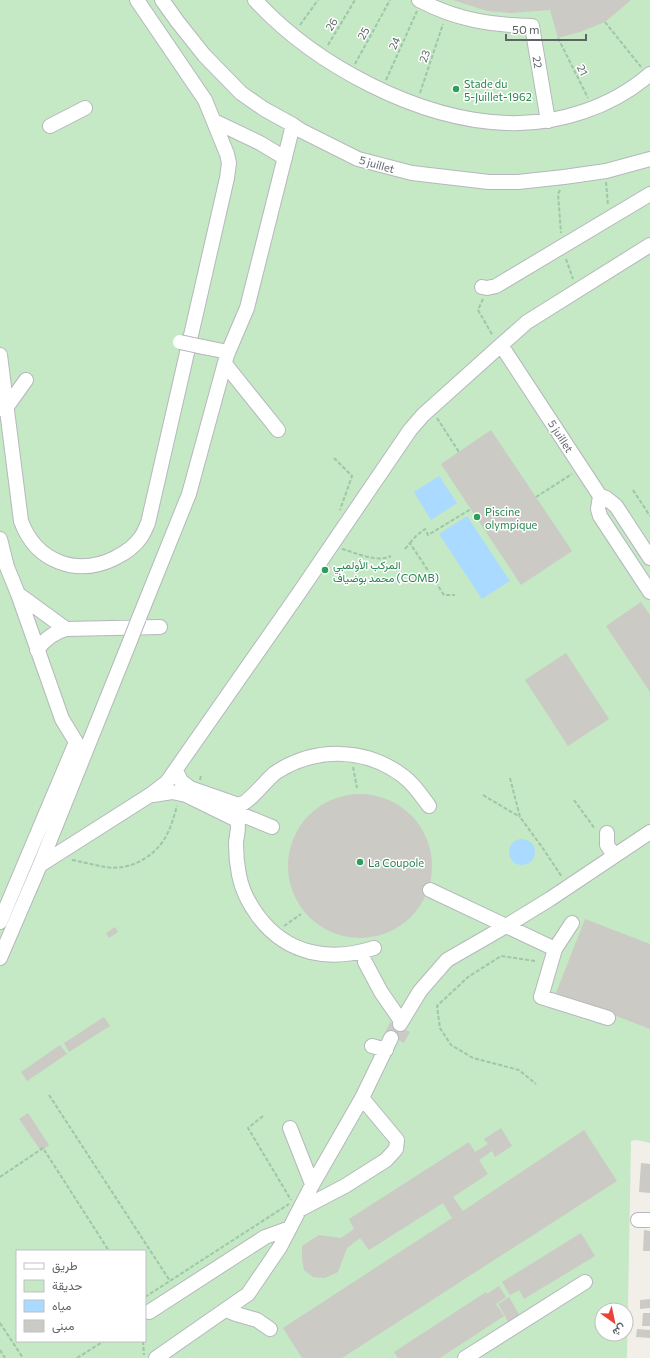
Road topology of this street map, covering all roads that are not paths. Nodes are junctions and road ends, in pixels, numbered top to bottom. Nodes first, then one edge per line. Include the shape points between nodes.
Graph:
1 (137, 0) edge
2 (162, 0) edge
3 (255, 0) edge
4 (420, 1) edge
5 (649, 74) edge
6 (86, 108) dead end
7 (214, 121) junction
8 (548, 121) junction
9 (293, 125) junction
10 (50, 126) dead end
11 (285, 158) junction
12 (650, 159) edge
13 (650, 194) edge
14 (650, 245) edge
15 (484, 288) road end
16 (180, 342) dead end
17 (501, 346) junction
18 (0, 355) edge
19 (227, 358) junction
20 (26, 380) dead end
21 (2, 411) edge
22 (278, 430) dead end
23 (600, 496) junction
24 (633, 532) junction
25 (0, 539) edge
26 (617, 542) junction
27 (650, 558) edge
28 (650, 592) edge
29 (18, 594) junction
30 (160, 627) dead end
31 (66, 629) junction
32 (37, 650) junction
33 (80, 748) junction
34 (176, 771) junction
35 (150, 796) junction
36 (212, 802) junction
37 (429, 806) dead end
38 (272, 827) dead end
39 (650, 832) edge
40 (40, 865) junction
41 (430, 890) dead end
42 (0, 922) edge
43 (572, 923) dead end
44 (506, 926) junction
45 (374, 948) dead end
46 (555, 949) junction
47 (0, 958) edge
48 (365, 962) dead end
49 (608, 1018) dead end
50 (391, 1038) dead end
51 (372, 1046) dead end
52 (386, 1050) junction
53 (362, 1098) junction
54 (290, 1128) dead end
55 (312, 1184) junction
56 (299, 1210) junction
57 (290, 1228) junction
58 (585, 1282) dead end
59 (226, 1310) junction
60 (149, 1312) dead end
61 (270, 1329) dead end
62 (156, 1358) edge
63 (465, 1358) edge

1 - 7 street via 205,100
2 - 9 street, 5 juillet via 204,55 241,93
3 - 8 street via 292,35 321,56 382,90 416,104 476,120 508,123
4 - 8 street, 22 via 473,21 532,26
5 - 8 street via 622,94 593,109
6 - 10 street
7 - 11 street
7 - 21 street via 227,154 227,178 148,523 142,537 121,555 106,562 81,566 58,562 32,544 20,522
9 - 11 street
9 - 12 street, 5 juillet via 358,159 412,173 462,180 518,182 564,177 606,171
11 - 19 street via 247,308
13 - 15 street via 496,286
14 - 17 street via 527,322
16 - 19 street, bridge via 203,347
17 - 23 street, 5 juillet
17 - 34 street via 430,408 399,444
18 - 21 street
19 - 22 street
19 - 33 street, bridge via 189,494 130,641
20 - 21 street
23 - 24 street via 616,506
23 - 26 street via 600,516
24 - 26 street
24 - 27 street
25 - 29 street via 7,567
26 - 28 street
29 - 31 street
29 - 32 street
30 - 31 street
31 - 32 street via 55,633
32 - 33 street via 62,719
33 - 40 street
33 - 42 street
34 - 35 street
34 - 36 street via 181,781
35 - 36 street via 164,792 179,793
35 - 40 street
36 - 37 street via 243,805 274,774 291,764 330,753 370,758 388,765 404,776
36 - 38 street
36 - 45 street via 237,820 236,860 244,892 252,908 274,934 299,948 322,954 357,954
39 - 44 street via 609,844 568,886
40 - 47 street
41 - 44 street
43 - 46 street
44 - 46 street
44 - 48 street via 447,960 420,991 401,1023
46 - 49 street via 541,997
50 - 52 street
51 - 52 street
52 - 53 street
53 - 55 street
53 - 56 street via 397,1140 396,1149 386,1160 363,1175
54 - 55 street
55 - 56 street
56 - 57 street
57 - 59 street via 248,1294
57 - 60 street via 265,1237
58 - 63 street
59 - 61 street via 257,1320
59 - 62 street

